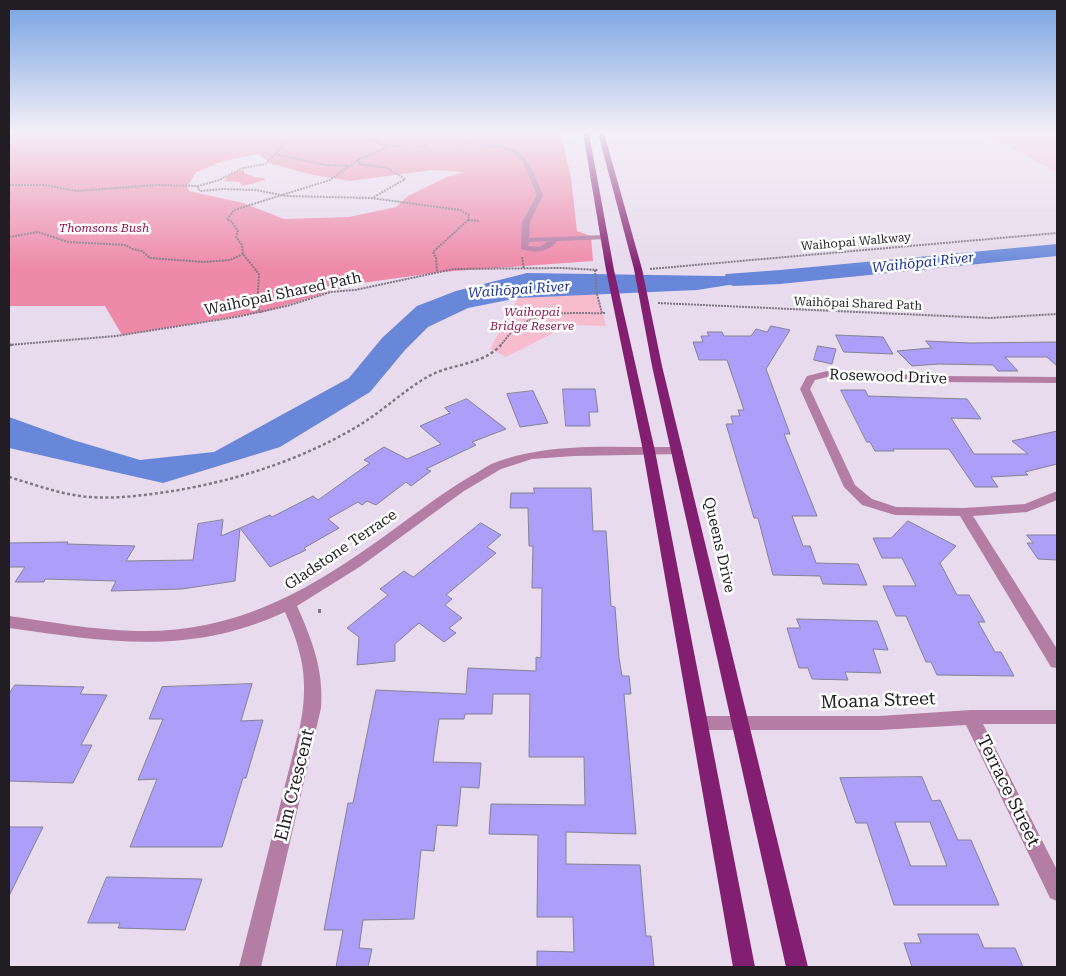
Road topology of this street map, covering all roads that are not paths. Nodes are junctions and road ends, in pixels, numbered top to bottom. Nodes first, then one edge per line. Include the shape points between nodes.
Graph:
1 (532, 179) edge
2 (594, 179) edge
3 (613, 179) edge
4 (605, 237) junction
5 (1057, 380) edge
6 (649, 451) junction
7 (677, 451) junction
8 (1057, 495) edge
9 (964, 512) junction
10 (289, 604) junction
11 (10, 623) edge
12 (1057, 662) edge
13 (972, 717) junction
14 (1057, 717) edge
15 (699, 723) junction
16 (740, 723) junction
17 (1057, 892) edge
18 (250, 967) edge
19 (744, 967) edge
20 (797, 967) edge

1 - 4 street via 540,195 526,222 524,247 538,251 554,240
2 - 4 main road
3 - 7 main road, Queens Drive via 638,269
4 - 6 main road
5 - 9 street, Rosewood Drive via 827,374 811,378 805,389 850,486 867,502 895,511
6 - 7 street, Gladstone Terrace
6 - 10 street, Gladstone Terrace via 548,453 505,463 460,488 350,567
6 - 15 main road
7 - 16 main road, Queens Drive
8 - 9 street, Rosewood Drive via 1027,508
9 - 12 street
10 - 11 street, Gladstone Terrace via 219,627 157,637 94,634
10 - 18 street, Elm Crescent via 312,662 315,677 313,712
13 - 14 street, Moana Street
13 - 16 street, Moana Street via 880,723
13 - 17 street, Terrace Street
15 - 16 street, Moana Street
15 - 19 main road
16 - 20 main road, Queens Drive

